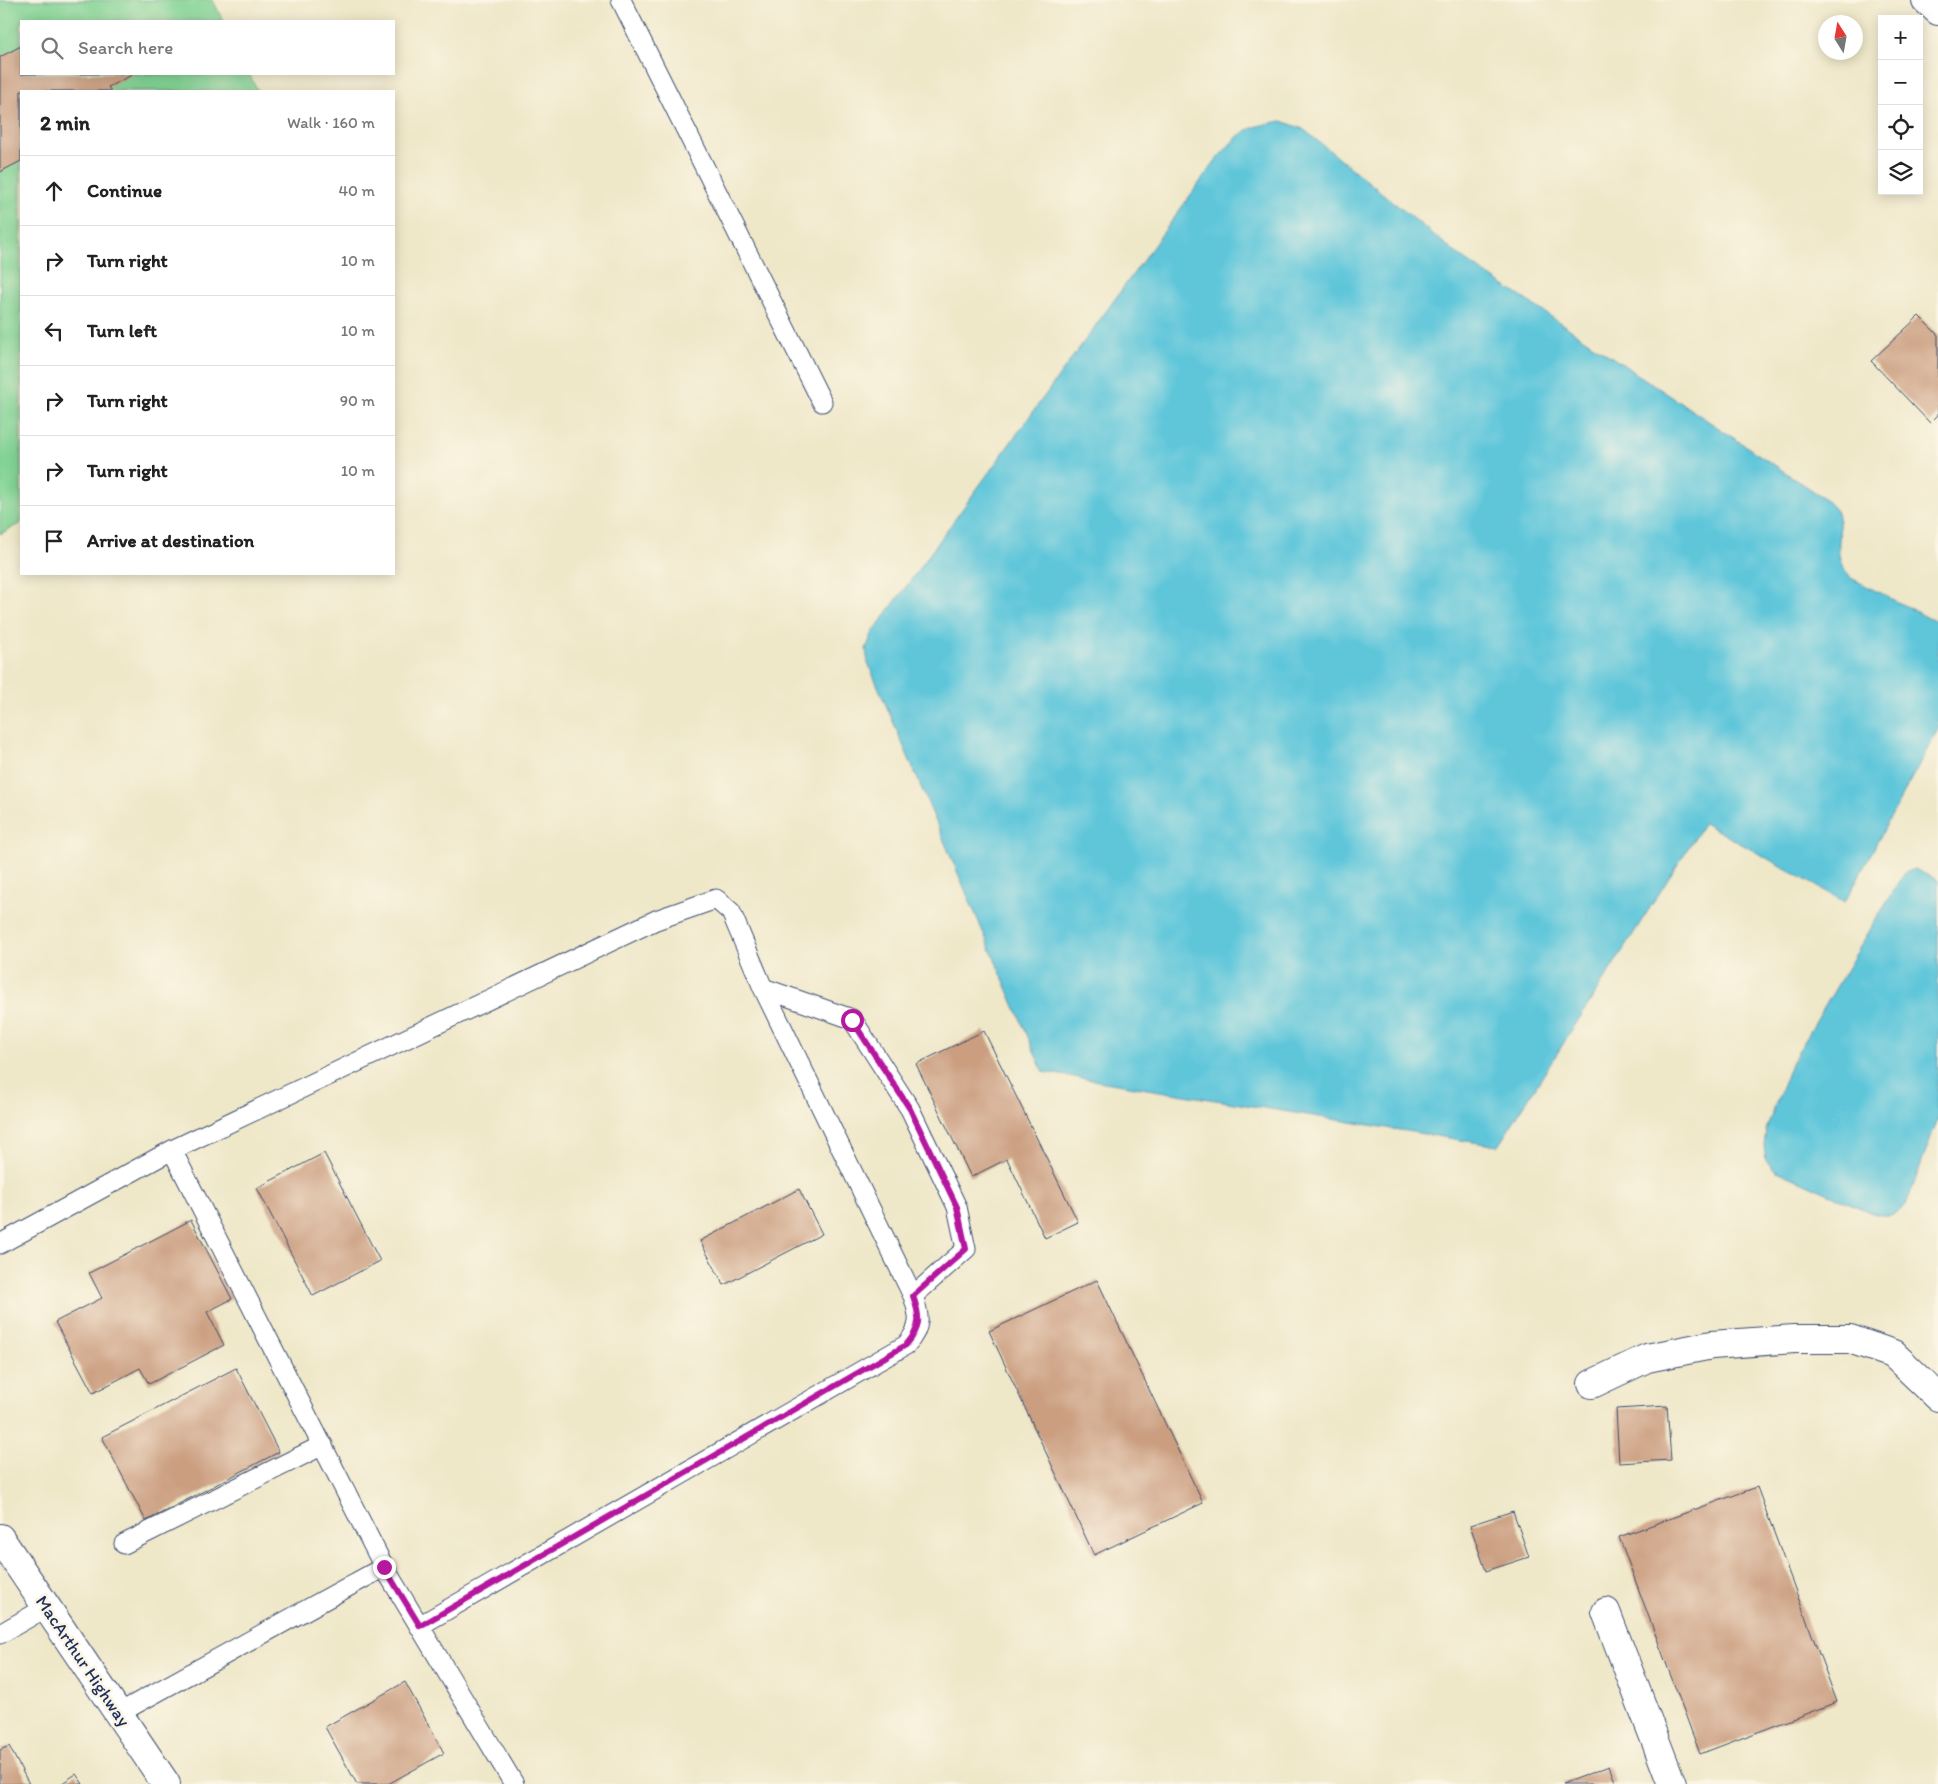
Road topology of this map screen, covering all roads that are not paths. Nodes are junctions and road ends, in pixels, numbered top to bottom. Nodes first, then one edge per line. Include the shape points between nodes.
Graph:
1 (621, 0) edge
2 (1926, 0) edge
3 (1938, 11) edge
4 (822, 402) dead end
5 (763, 988) junction
6 (172, 1150) junction
7 (0, 1244) edge
8 (913, 1296) junction
9 (1592, 1384) dead end
10 (1938, 1397) edge
11 (323, 1445) junction
12 (0, 1538) edge
13 (124, 1544) dead end
14 (384, 1567) junction
15 (47, 1607) junction
16 (1606, 1612) dead end
17 (420, 1626) junction
18 (0, 1634) edge
19 (119, 1714) junction
20 (166, 1784) edge
21 (514, 1784) edge
22 (1672, 1784) edge

1 - 4 lane
2 - 3 main road
5 - 6 lane via 731,912 716,899 656,920
5 - 8 lane
5 - 8 lane via 852,1020 914,1118 957,1207 966,1249
6 - 7 lane
6 - 11 lane
8 - 17 lane via 920,1315 913,1336 906,1345
9 - 10 main road via 1647,1358 1712,1345 1850,1339 1893,1354
11 - 13 lane
11 - 14 lane
12 - 15 main road, MacArthur Highway
14 - 17 lane
14 - 19 lane
15 - 18 lane
15 - 19 main road, MacArthur Highway
16 - 22 main road
17 - 21 lane
19 - 20 main road, MacArthur Highway

